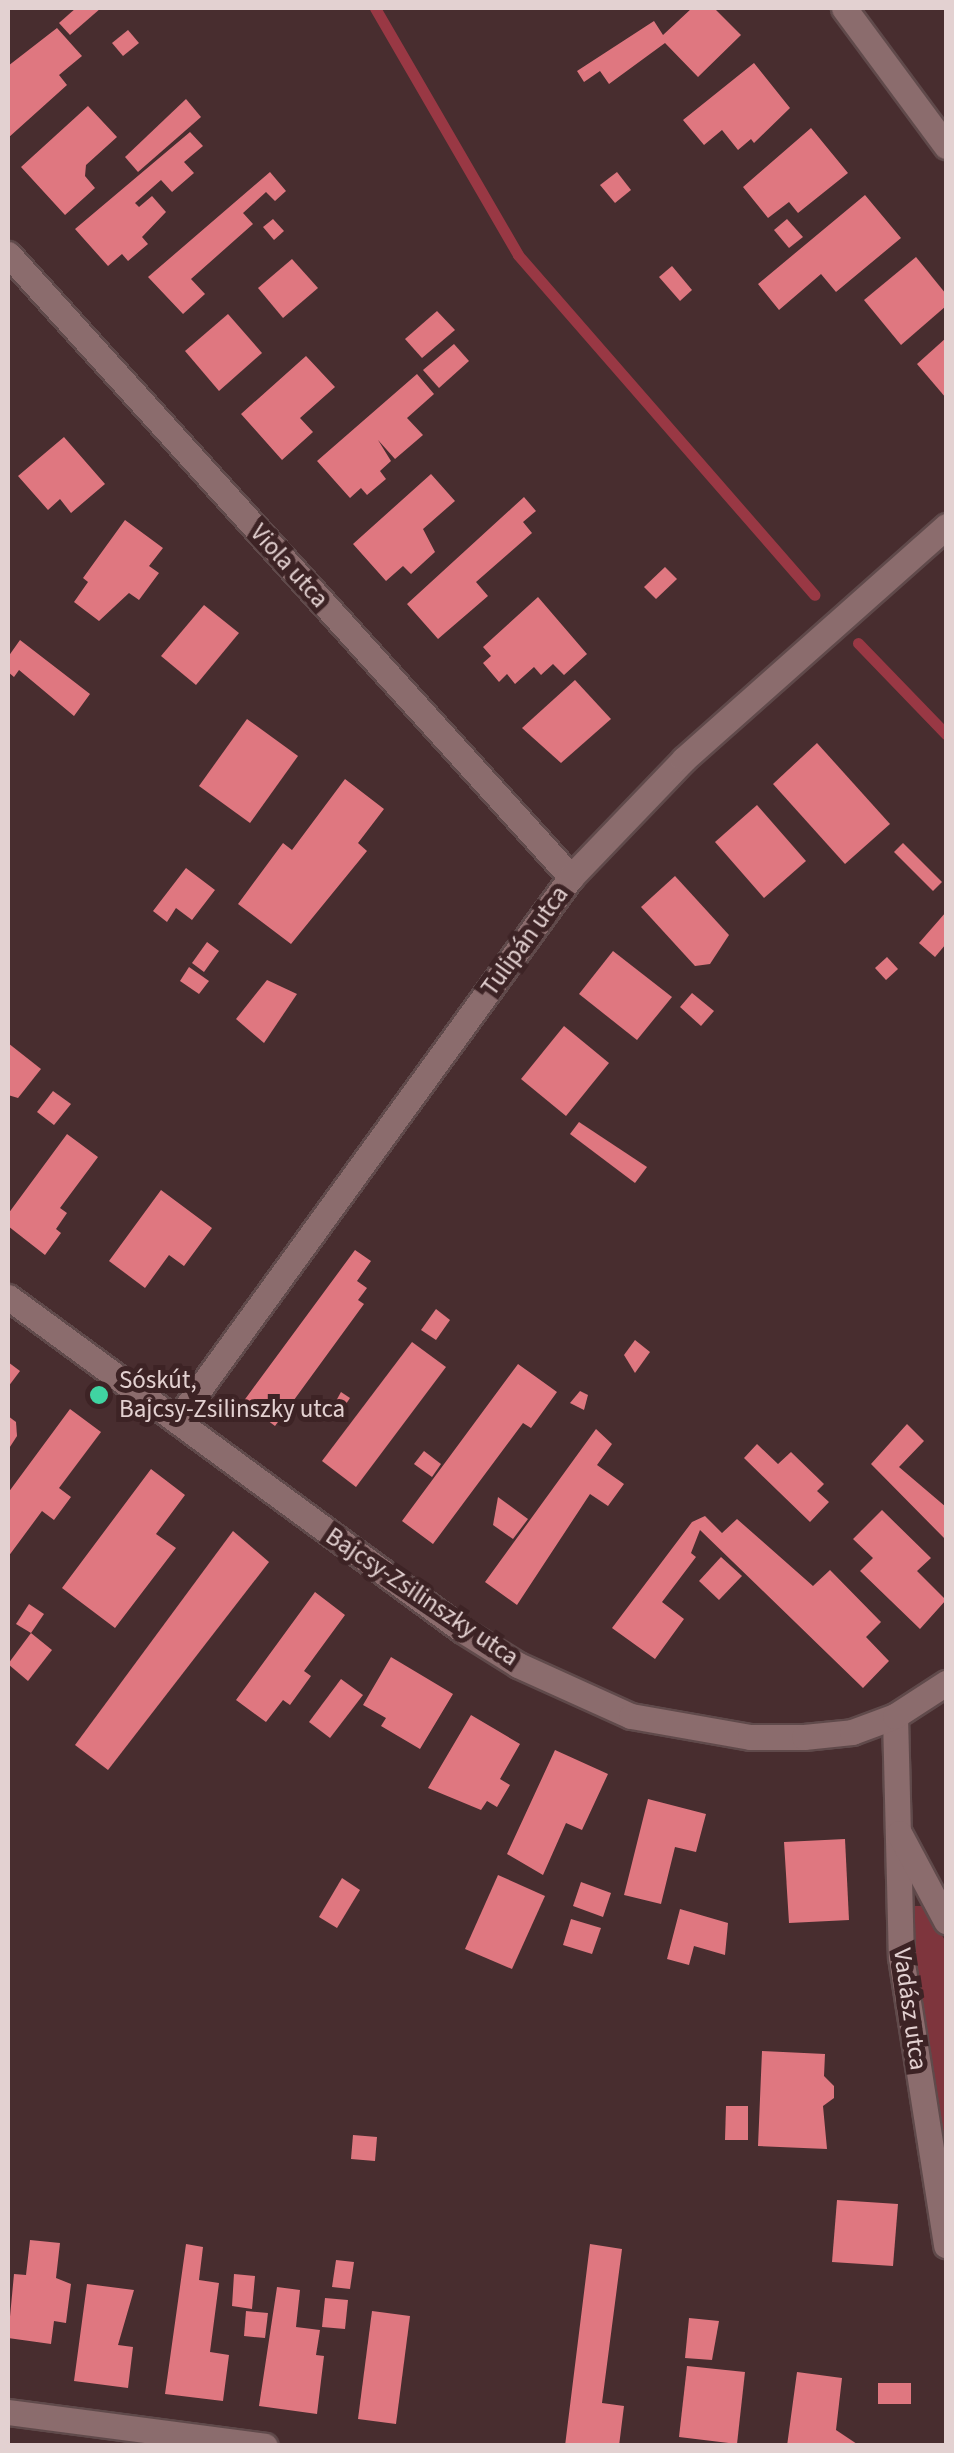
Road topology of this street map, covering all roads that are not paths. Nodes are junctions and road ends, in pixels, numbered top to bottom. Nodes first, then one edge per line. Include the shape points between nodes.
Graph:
1 (844, 8) edge
2 (946, 146) edge
3 (8, 254) edge
4 (946, 526) edge
5 (571, 878) junction
6 (8, 1296) edge
7 (177, 1420) junction
8 (946, 1683) edge
9 (895, 1716) junction
10 (898, 1829) junction
11 (946, 1921) edge
12 (946, 2246) edge
13 (8, 2412) edge
14 (265, 2446) edge

1 - 2 street
3 - 5 street, Viola utca
4 - 5 street, Tulipán utca via 684,759
5 - 7 street, Tulipán utca
6 - 7 street, Bajcsy-Zsilinszky utca
7 - 9 street, Bajcsy-Zsilinszky utca via 462,1630 616,1711 750,1737 852,1732
8 - 9 street, Bajcsy-Zsilinszky utca
9 - 10 street, Vadász utca
10 - 11 street, Vadász utca
10 - 12 street, Vadász utca via 901,1956
13 - 14 street

